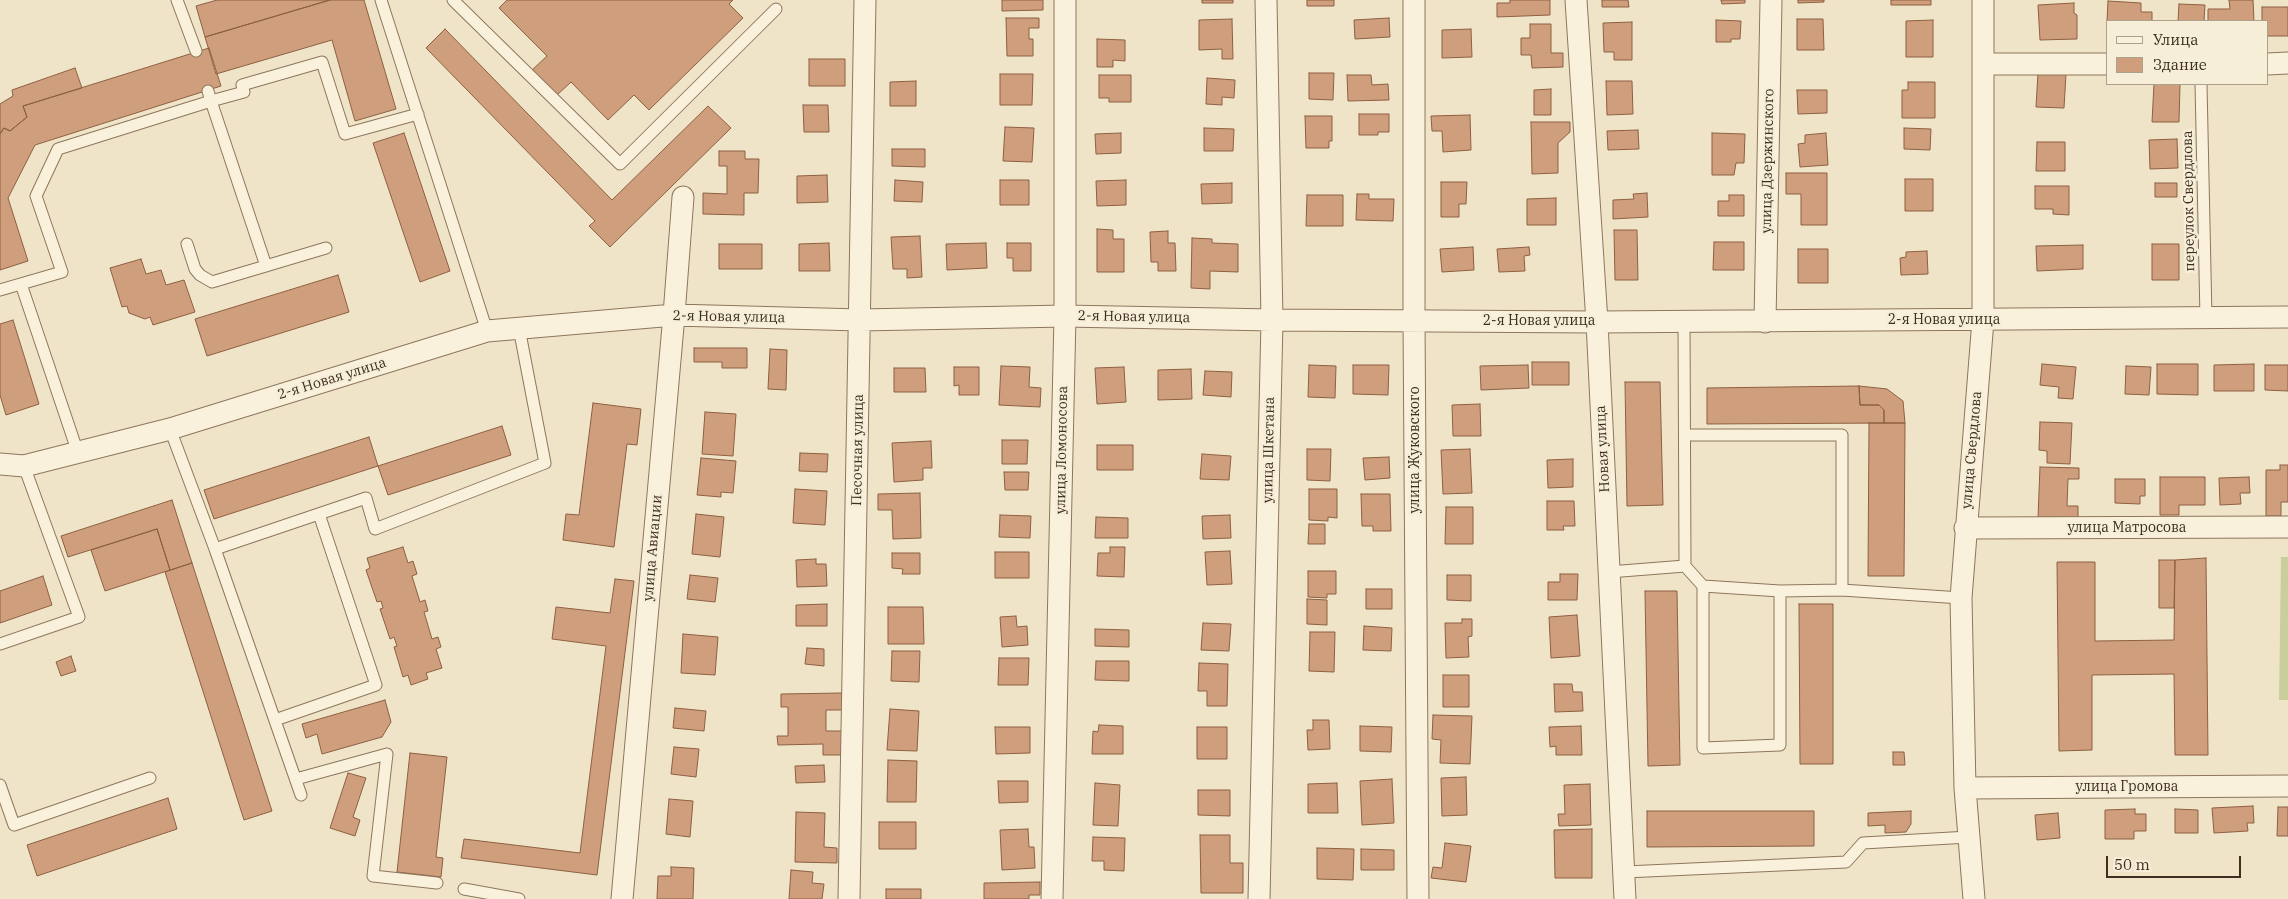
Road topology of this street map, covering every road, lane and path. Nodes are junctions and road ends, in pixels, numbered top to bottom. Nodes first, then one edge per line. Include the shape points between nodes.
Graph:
1 (177, 0) edge
2 (381, 0) edge
3 (452, 0) edge
4 (865, 0) edge
5 (1065, 0) edge
6 (1266, 0) edge
7 (1414, 0) edge
8 (1576, 0) edge
9 (1771, 0) edge
10 (1983, 0) edge
11 (776, 9) dead end
12 (196, 51) dead end
13 (1984, 64) junction
14 (2106, 64) edge
15 (2268, 64) edge
16 (2288, 64) edge
17 (2201, 85) edge
18 (209, 96) junction
19 (418, 114) junction
20 (683, 197) dead end
21 (187, 244) dead end
22 (326, 248) dead end
23 (266, 266) junction
24 (21, 284) junction
25 (0, 290) edge
26 (674, 316) junction
27 (1065, 316) junction
28 (2288, 317) edge
29 (2206, 318) junction
30 (860, 320) junction
31 (1272, 320) junction
32 (1414, 320) junction
33 (1984, 320) junction
34 (1684, 321) junction
35 (1597, 322) junction
36 (1766, 322) junction
37 (519, 328) junction
38 (487, 331) junction
39 (170, 429) junction
40 (1685, 435) junction
41 (78, 453) junction
42 (0, 464) edge
43 (24, 466) junction
44 (319, 514) junction
45 (2288, 527) edge
46 (1965, 528) junction
47 (215, 549) junction
48 (1685, 566) junction
49 (1610, 572) junction
50 (1703, 586) junction
51 (1842, 590) junction
52 (1780, 591) junction
53 (1961, 598) junction
54 (0, 644) edge
55 (275, 720) junction
56 (150, 778) dead end
57 (296, 779) junction
58 (0, 785) edge
59 (2288, 786) edge
60 (1965, 788) junction
61 (301, 795) dead end
62 (1969, 837) junction
63 (1625, 872) junction
64 (437, 883) dead end
65 (464, 889) dead end
66 (519, 899) edge
67 (622, 899) edge
68 (849, 899) edge
69 (1052, 899) edge
70 (1259, 899) edge
71 (1418, 899) edge
72 (1625, 899) edge
73 (1974, 899) edge

1 - 12 lane
2 - 19 lane
3 - 11 lane via 620,164
4 - 30 street, Песочная улица
5 - 27 street, улица Ломоносова
6 - 31 street, улица Шкетана
7 - 32 street, улица Жуковского
8 - 35 street, Новая улица
9 - 36 street, улица Дзержинского
10 - 13 street, улица Свердлова
13 - 14 street
13 - 33 street, улица Свердлова
15 - 16 street
17 - 29 lane, переулок Свердлова
18 - 19 lane via 244,92 242,85 322,62 345,134
18 - 23 lane
18 - 24 lane via 58,149 36,196 62,272
19 - 38 lane
20 - 26 street, улица Авиации
21 - 23 lane via 195,269 212,282
22 - 23 lane
24 - 25 lane
24 - 41 lane
26 - 30 street, 2-я Новая улица
26 - 37 street, 2-я Новая улица
26 - 67 street, улица Авиации
27 - 30 street, 2-я Новая улица
27 - 31 street, 2-я Новая улица
27 - 69 street, улица Ломоносова
28 - 29 street, 2-я Новая улица
29 - 33 street, 2-я Новая улица
30 - 68 street, Песочная улица
31 - 32 street, 2-я Новая улица
31 - 70 street, улица Шкетана
32 - 35 street, 2-я Новая улица
32 - 71 street, улица Жуковского
33 - 36 street, 2-я Новая улица
33 - 46 street, улица Свердлова
34 - 35 street, 2-я Новая улица
34 - 36 street, 2-я Новая улица
34 - 40 lane
35 - 49 street, Новая улица
37 - 38 street, 2-я Новая улица
37 - 44 lane via 545,463 375,529 366,498
38 - 39 street, 2-я Новая улица
39 - 41 street, 2-я Новая улица
39 - 47 lane
40 - 48 lane
40 - 51 lane via 1842,434
41 - 43 street, 2-я Новая улица
42 - 43 street, 2-я Новая улица
43 - 54 lane via 79,617
44 - 47 lane
44 - 55 lane via 376,685
45 - 46 street, улица Матросова
46 - 53 street, улица Свердлова
47 - 55 lane
48 - 49 lane
48 - 50 lane
49 - 63 street, Новая улица
50 - 52 lane
50 - 52 lane via 1703,748 1780,744
51 - 52 lane
51 - 53 lane
53 - 60 street, улица Свердлова
55 - 57 lane
56 - 58 lane via 14,825
57 - 61 lane
57 - 64 lane via 387,754 373,876
59 - 60 street, улица Громова
60 - 62 street, улица Свердлова
62 - 63 lane via 1863,842 1846,862
62 - 73 street, улица Свердлова
63 - 72 street, Новая улица
65 - 66 lane

